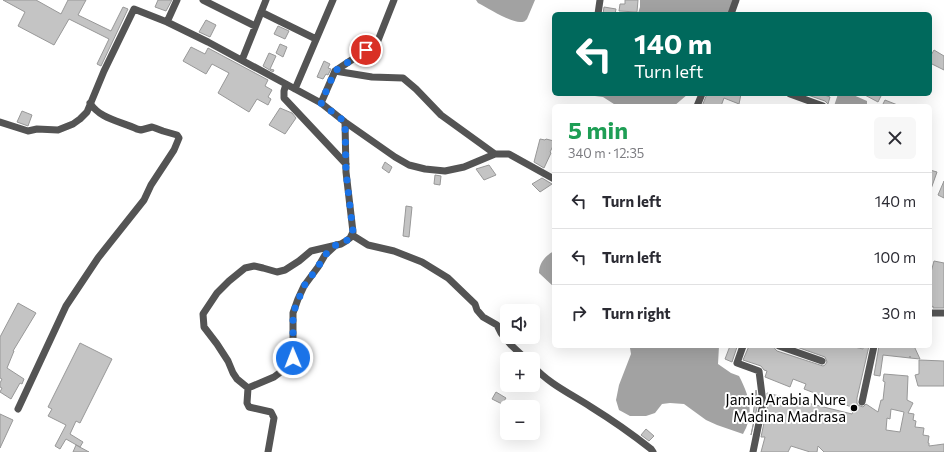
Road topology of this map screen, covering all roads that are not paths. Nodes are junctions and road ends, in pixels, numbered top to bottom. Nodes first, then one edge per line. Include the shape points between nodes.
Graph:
1 (177, 0) edge
2 (203, 0) edge
3 (266, 0) edge
4 (333, 0) edge
5 (394, 0) edge
6 (600, 0) edge
7 (736, 0) edge
8 (261, 12) junction
9 (598, 12) edge
10 (732, 12) edge
11 (167, 22) junction
12 (255, 26) junction
13 (316, 39) junction
14 (242, 60) junction
15 (335, 71) junction
16 (286, 84) junction
17 (295, 89) junction
18 (796, 96) edge
19 (90, 102) junction
20 (321, 103) junction
21 (818, 104) edge
22 (0, 122) edge
23 (345, 122) junction
24 (495, 154) junction
25 (346, 164) junction
26 (552, 179) edge
27 (352, 236) junction
28 (337, 244) junction
29 (932, 313) edge
30 (944, 313) edge
31 (742, 348) edge
32 (785, 348) edge
33 (874, 348) edge
34 (518, 352) edge
35 (822, 361) dead end
36 (540, 374) edge
37 (248, 388) junction
38 (862, 402) dead end
39 (18, 409) dead end
40 (268, 452) edge
41 (653, 452) edge
42 (753, 452) edge

1 - 11 street
2 - 12 street
3 - 8 street
4 - 13 street
5 - 15 street via 377,43
6 - 9 street
7 - 10 street
8 - 12 street
8 - 13 street
11 - 14 street
11 - 19 street via 134,9
12 - 14 street
13 - 17 street
14 - 16 street
15 - 20 street
15 - 24 street via 372,77 403,78 441,114
16 - 17 street
16 - 25 street via 284,98
17 - 20 street
18 - 21 street
19 - 22 street via 80,119 58,130 28,131
19 - 39 street via 94,109 110,119 141,130 159,128 177,134 179,138 144,200 98,258 66,306
20 - 23 street
23 - 24 street via 395,157 409,165 426,169 451,169
23 - 25 street
24 - 26 street via 509,154
25 - 27 street
27 - 28 street
27 - 34 street via 368,245 394,251 422,262 448,278 475,304 483,317 497,325
28 - 37 street via 325,255 298,299 293,313 293,358 274,377
28 - 37 street via 311,250 285,270 277,272 254,266 244,268 218,293 203,314 204,327 228,361 237,379
29 - 30 street
31 - 42 street via 737,363 759,372 763,403
32 - 35 street
33 - 38 street
36 - 41 street via 617,424
37 - 40 street via 249,406 271,412 274,418

